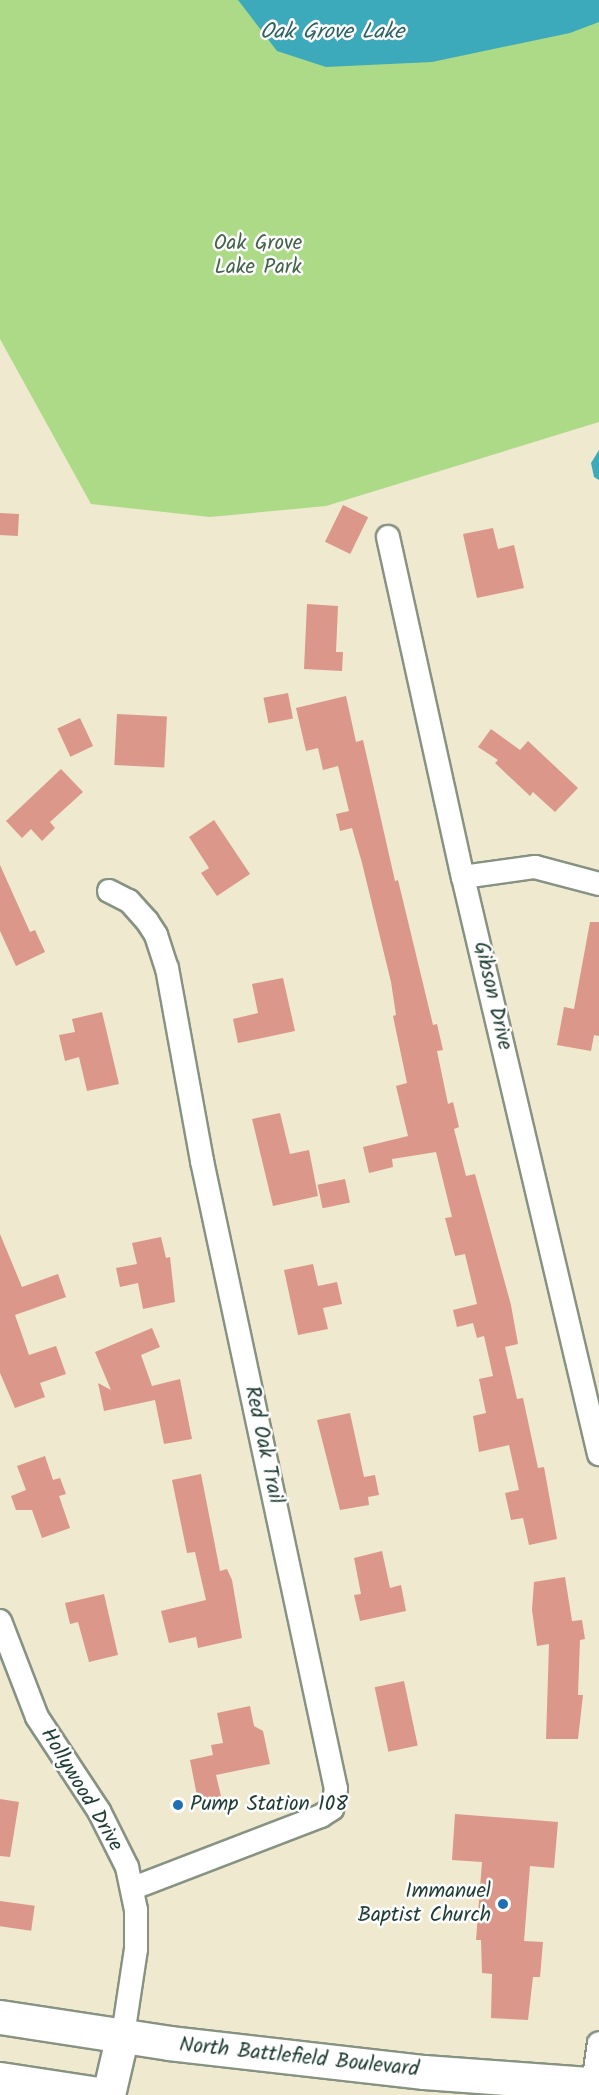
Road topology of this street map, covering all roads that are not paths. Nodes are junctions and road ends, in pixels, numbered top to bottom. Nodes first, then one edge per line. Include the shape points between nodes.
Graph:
1 (388, 537) dead end
2 (463, 877) junction
3 (599, 884) edge
4 (109, 891) dead end
5 (590, 1376) edge
6 (599, 1454) edge
7 (0, 1621) edge
8 (133, 1888) junction
9 (0, 2017) edge
10 (123, 2035) junction
11 (599, 2043) edge
12 (10, 2085) edge
13 (596, 2085) edge
14 (107, 2095) edge

1 - 2 street, Gibson Drive
2 - 3 street via 535,867
2 - 5 street, Gibson Drive
4 - 8 street, Red Oak Trail via 129,901 147,921 167,968 202,1161 336,1789 332,1809 321,1816
5 - 6 street, Gibson Drive
7 - 8 street, Hollywood Drive via 37,1717 99,1811
8 - 10 street, Hollywood Drive via 136,1949
9 - 10 main road, North Battlefield Boulevard
10 - 13 main road, North Battlefield Boulevard via 424,2072
10 - 14 street
11 - 13 street
12 - 14 main road

